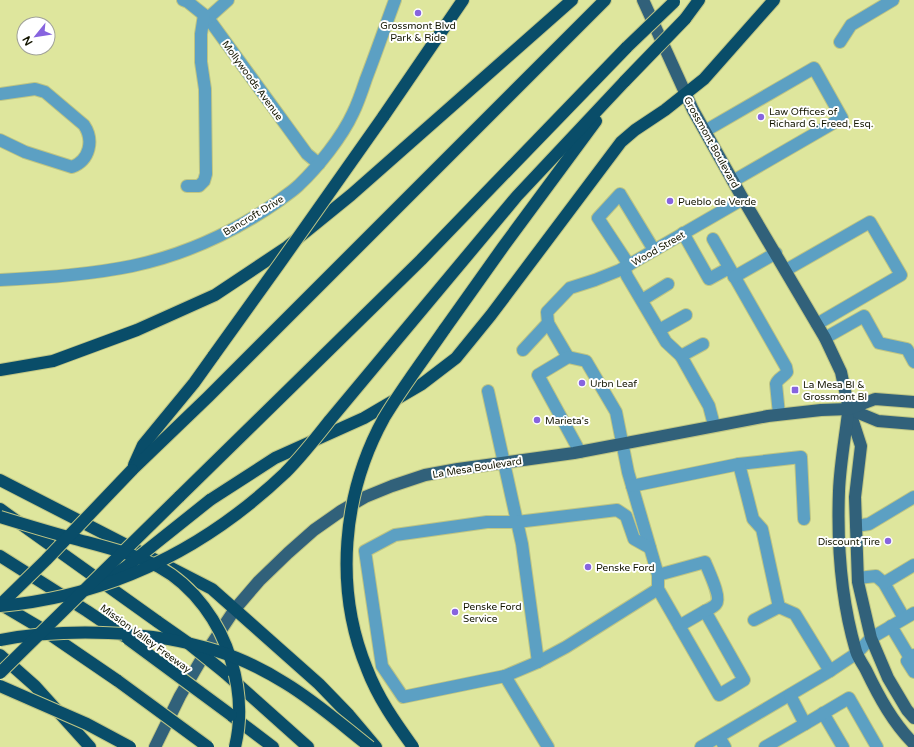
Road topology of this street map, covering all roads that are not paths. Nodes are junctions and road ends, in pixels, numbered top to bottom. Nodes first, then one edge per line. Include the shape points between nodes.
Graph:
1 (184, 0) edge
2 (228, 0) edge
3 (395, 0) edge
4 (463, 0) edge
5 (572, 0) edge
6 (605, 0) edge
7 (643, 0) edge
8 (699, 0) edge
9 (774, 0) edge
10 (893, 0) edge
11 (675, 1) edge
12 (206, 17) junction
13 (840, 42) dead end
14 (625, 81) junction
15 (0, 94) edge
16 (685, 94) junction
17 (705, 131) junction
18 (0, 140) edge
19 (319, 164) junction
20 (733, 180) junction
21 (187, 186) dead end
22 (743, 199) junction
23 (683, 233) junction
24 (713, 239) dead end
25 (654, 250) junction
26 (776, 252) junction
27 (626, 266) junction
28 (786, 270) junction
29 (732, 272) junction
30 (0, 280) edge
31 (668, 284) dead end
32 (642, 300) junction
33 (686, 314) dead end
34 (548, 323) junction
35 (818, 324) junction
36 (659, 330) junction
37 (825, 338) junction
38 (703, 344) dead end
39 (523, 350) dead end
40 (682, 356) junction
41 (568, 357) junction
42 (914, 362) edge
43 (0, 370) edge
44 (488, 391) dead end
45 (914, 402) edge
46 (849, 409) junction
47 (779, 414) junction
48 (914, 424) edge
49 (714, 425) junction
50 (623, 443) junction
51 (580, 452) junction
52 (504, 463) junction
53 (739, 464) junction
54 (132, 470) junction
55 (0, 480) edge
56 (632, 486) junction
57 (914, 497) edge
58 (0, 509) edge
59 (0, 517) edge
60 (804, 519) dead end
61 (517, 522) junction
62 (856, 526) junction
63 (650, 548) junction
64 (0, 556) edge
65 (46, 560) junction
66 (914, 565) edge
67 (658, 576) junction
68 (858, 578) junction
69 (884, 582) junction
70 (658, 589) junction
71 (0, 594) edge
72 (0, 605) edge
73 (779, 607) junction
74 (66, 608) junction
75 (235, 609) junction
76 (705, 611) junction
77 (909, 615) edge
78 (754, 620) dead end
79 (680, 626) junction
80 (891, 626) junction
81 (871, 638) junction
82 (0, 640) edge
83 (857, 653) junction
84 (0, 655) edge
85 (912, 657) edge
86 (538, 662) junction
87 (830, 671) junction
88 (914, 672) edge
89 (0, 673) edge
90 (505, 676) junction
91 (0, 686) edge
92 (790, 695) junction
93 (823, 713) junction
94 (914, 718) edge
95 (805, 724) junction
96 (722, 742) edge
97 (914, 744) edge
98 (90, 747) edge
99 (130, 747) edge
100 (155, 747) edge
101 (208, 747) edge
102 (235, 747) edge
103 (273, 747) edge
104 (308, 747) edge
105 (370, 747) edge
106 (376, 747) edge
107 (413, 747) edge
108 (548, 747) edge
109 (701, 747) edge
110 (765, 747) edge
111 (843, 747) edge
112 (877, 747) edge

1 - 12 street, Mollywoods Avenue
2 - 12 street
3 - 19 street, Bancroft Drive via 353,114
4 - 54 highway, bridge via 280,264 194,383 143,445
5 - 43 highway via 351,195 287,247 215,295 137,330 53,361
6 - 54 highway
7 - 16 main road, Grossmont Boulevard
8 - 14 highway, bridge via 685,19
9 - 16 highway via 704,79
10 - 13 street via 851,25
11 - 74 highway, bridge via 627,47 421,260
12 - 19 street, Mollywoods Avenue via 308,154
12 - 21 street via 201,34 201,62 205,89 206,174 199,186
14 - 72 highway, bridge via 517,196 312,442 286,472 255,500 188,547 145,569 113,582 57,598
14 - 107 highway, bridge via 503,247 385,418 372,443 356,487 351,508 347,552 347,584 351,614 367,669 379,695
15 - 18 street via 35,89 45,92 80,120 88,130 90,142 84,160 72,167 24,152
16 - 17 main road, Grossmont Boulevard
16 - 74 highway, bridge via 621,142 456,358 422,384 364,418 275,458 210,500 126,567
17 - 20 main road, Grossmont Boulevard
17 - 20 street via 814,68 842,118
19 - 30 street, Bancroft Drive via 298,186 266,210 194,247 140,264 101,271
20 - 22 main road, Grossmont Boulevard
22 - 23 street, Wood Street
22 - 26 main road, Grossmont Boulevard
23 - 25 street, Wood Street
23 - 29 street via 709,280
24 - 29 street
25 - 27 street, Wood Street
25 - 27 street via 620,194 598,218
26 - 28 main road, Grossmont Boulevard
26 - 29 street
27 - 32 street via 627,276
27 - 34 street, Wood Street via 570,288 547,312
28 - 35 main road, Grossmont Boulevard
28 - 35 street via 870,222 901,275
29 - 47 street via 786,367 786,374 777,380 776,384
31 - 32 street
32 - 36 street
33 - 36 street
34 - 39 street
34 - 41 street
35 - 37 main road, Grossmont Boulevard
36 - 40 street via 666,342
37 - 42 street via 864,316 879,343 907,350
37 - 46 main road, Grossmont Boulevard via 841,372
38 - 40 street
40 - 49 street via 709,406
41 - 50 street via 586,361 616,412
41 - 51 street via 538,375
44 - 52 street
45 - 46 main road, La Mesa Boulevard via 875,399
46 - 47 main road, La Mesa Boulevard
46 - 48 main road, La Mesa Boulevard via 878,421
46 - 62 main road, Grossmont Boulevard via 861,446 855,497
46 - 83 main road, Grossmont Boulevard via 839,490 839,537 842,581
47 - 49 main road, La Mesa Boulevard
49 - 50 main road, La Mesa Boulevard
50 - 51 main road, La Mesa Boulevard
50 - 56 street
51 - 52 main road, La Mesa Boulevard
52 - 61 street
52 - 75 main road, La Mesa Boulevard via 458,468 425,476 365,497 314,530 259,581
53 - 56 street
53 - 60 street via 801,456
53 - 73 street via 753,519 762,529
54 - 65 highway, bridge
55 - 75 highway via 212,590
56 - 63 street
57 - 62 street via 869,524
58 - 104 highway, bridge via 188,643
59 - 102 highway, bridge via 116,550 159,567 196,597 221,633 235,671 240,709
61 - 63 street via 617,510 626,516 634,539
61 - 86 street
61 - 90 street via 487,522 395,535 365,551 382,666 402,697
62 - 68 main road, Grossmont Boulevard
63 - 67 street
64 - 103 highway, Mission Valley Freeway, bridge via 128,639
65 - 71 highway, bridge
65 - 72 highway, bridge
66 - 69 street
67 - 70 street
67 - 76 street via 705,562 718,600
68 - 69 street via 876,576
68 - 81 main road, Grossmont Boulevard
69 - 77 street
70 - 79 street
70 - 86 street
72 - 101 highway, bridge via 39,627
73 - 78 street
73 - 87 street via 795,614
74 - 89 highway, bridge
75 - 100 main road, La Mesa Boulevard via 180,696
75 - 106 highway via 319,684
76 - 79 street
76 - 79 street via 744,680 719,695
77 - 80 street
80 - 81 street
80 - 85 street
81 - 83 street
81 - 94 main road, Grossmont Boulevard via 888,678
82 - 105 highway, bridge via 60,634 110,633 156,637 218,651 264,671 286,684
83 - 87 street
83 - 97 main road, Grossmont Boulevard via 893,718
84 - 98 highway via 35,686
85 - 88 street via 907,661
86 - 90 street
87 - 92 street
90 - 108 street
91 - 99 highway, bridge via 87,724
92 - 95 street
92 - 96 street
93 - 95 street
93 - 111 street
93 - 112 street via 849,698
95 - 110 street
96 - 109 street

